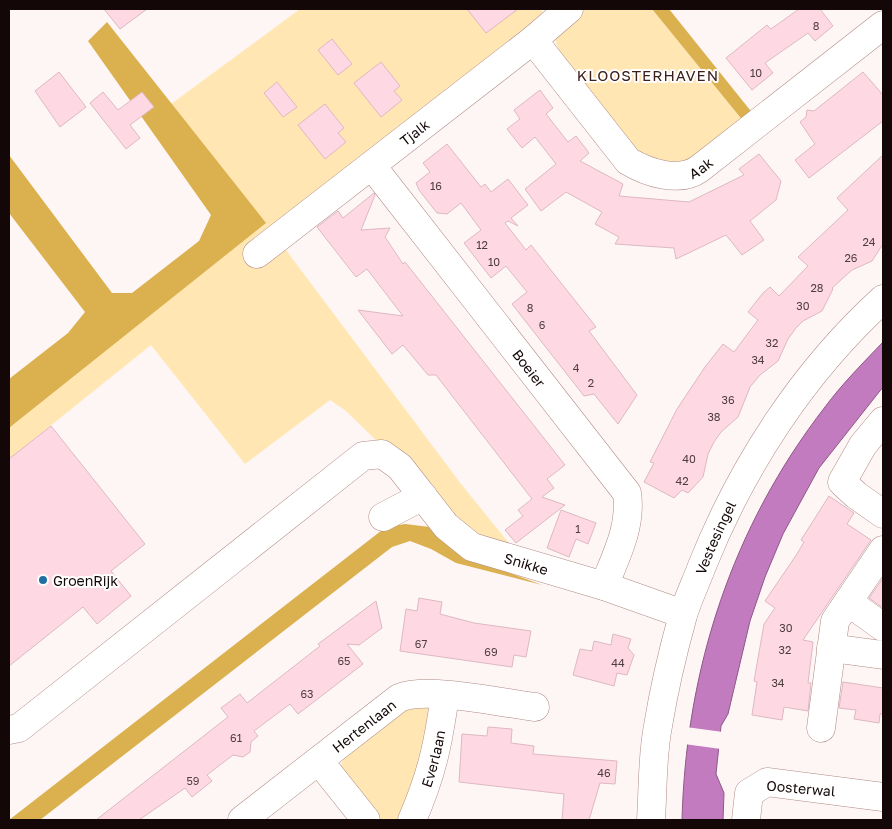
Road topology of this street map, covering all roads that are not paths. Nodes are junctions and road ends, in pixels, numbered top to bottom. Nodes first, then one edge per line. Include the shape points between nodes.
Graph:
1 (569, 9) edge
2 (883, 25) edge
3 (534, 40) junction
4 (372, 166) junction
5 (257, 254) dead end
6 (883, 299) edge
7 (883, 421) edge
8 (423, 496) junction
9 (883, 514) edge
10 (383, 517) dead end
11 (883, 550) edge
12 (604, 586) junction
13 (848, 602) junction
14 (683, 614) junction
15 (883, 627) edge
16 (831, 648) junction
17 (883, 655) edge
18 (444, 695) junction
19 (535, 707) dead end
20 (822, 728) dead end
21 (9, 730) edge
22 (319, 760) junction
23 (883, 797) edge
24 (242, 820) edge
25 (366, 820) edge
26 (412, 820) edge
27 (651, 820) edge
28 (746, 820) edge

1 - 3 street, Tjalk
2 - 3 street, Aak via 699,169 692,174 675,177 628,161
3 - 4 street, Tjalk
4 - 5 street, Tjalk
4 - 12 street, Boeier via 627,493 630,510 626,531
6 - 14 street, Vestesingel via 799,392 758,453 715,535
7 - 9 street via 862,445 842,482
8 - 10 street
8 - 12 street, Snikke via 446,526 472,547
8 - 21 street, Snikke via 400,467 382,454 363,456 19,728
11 - 13 street
12 - 14 street, Snikke
13 - 15 street
13 - 16 street via 835,622
14 - 27 street, Vestesingel via 658,728
16 - 17 street
16 - 20 street
18 - 19 street, Hertenlaan
18 - 22 street, Hertenlaan via 409,694 393,689
18 - 26 street, Everlaan via 438,745 430,777
22 - 24 street, Hertenlaan
22 - 25 street
23 - 28 street, Oosterwal via 767,782 749,793

